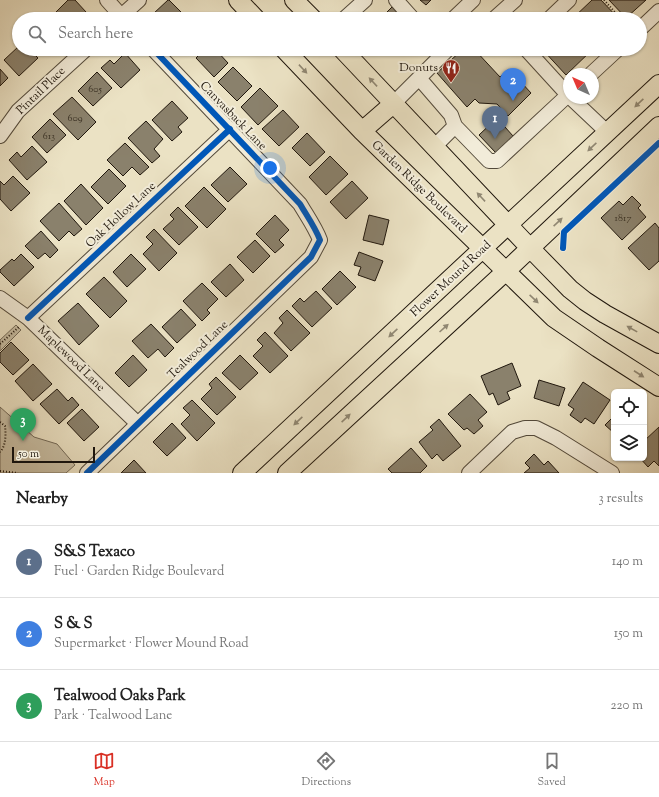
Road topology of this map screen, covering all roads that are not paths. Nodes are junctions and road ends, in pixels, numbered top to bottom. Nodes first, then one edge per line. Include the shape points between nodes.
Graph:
1 (107, 0) edge
2 (139, 0) edge
3 (238, 0) edge
4 (294, 0) edge
5 (365, 0) edge
6 (396, 0) edge
7 (473, 0) edge
8 (515, 0) edge
9 (569, 0) edge
10 (659, 11) edge
11 (116, 12) edge
12 (127, 12) edge
13 (249, 12) edge
14 (306, 12) edge
15 (352, 12) edge
16 (407, 12) edge
17 (460, 12) edge
18 (502, 12) edge
19 (556, 12) edge
20 (647, 22) edge
21 (78, 56) edge
22 (160, 56) edge
23 (291, 56) edge
24 (348, 56) edge
25 (441, 56) edge
26 (532, 56) edge
27 (610, 56) edge
28 (597, 68) edge
29 (419, 78) junction
30 (659, 84) edge
31 (563, 89) edge
32 (563, 101) edge
33 (393, 104) junction
34 (578, 104) edge
35 (455, 126) junction
36 (659, 126) edge
37 (230, 128) junction
38 (362, 131) junction
39 (608, 132) junction
40 (0, 136) edge
41 (434, 147) junction
42 (508, 225) junction
43 (320, 240) joint
44 (530, 248) junction
45 (483, 249) junction
46 (506, 271) junction
47 (0, 298) edge
48 (28, 318) junction
49 (659, 344) edge
50 (659, 387) edge
51 (138, 424) junction
52 (87, 473) edge
53 (242, 473) edge
54 (287, 473) edge
55 (469, 473) edge
56 (612, 473) edge

1 - 11 street
2 - 12 street
3 - 13 main road
4 - 14 main road
5 - 15 street
6 - 16 street
7 - 17 street
8 - 18 street
9 - 19 street
10 - 20 street
21 - 40 street, Pintail Place via 18,111
22 - 37 street, Canvasback Lane
23 -> 38 main road, Garden Ridge Boulevard
33 -> 24 main road
25 - 29 street
26 - 31 street
27 - 28 street
29 - 33 street
29 - 35 street via 451,115
30 -> 39 main road, Flower Mound Road
32 - 35 street via 497,161 489,161
33 - 38 main road
33 - 41 main road
34 - 39 street
35 - 41 street
44 -> 36 main road
37 - 43 street, Canvasback Lane via 300,204
37 - 48 street, Oak Hollow Lane
38 - 45 main road, Garden Ridge Boulevard
39 -> 42 main road, Flower Mound Road
42 -> 41 main road
42 - 44 main road
42 - 45 main road, Flower Mound Road
43 - 51 street, Tealwood Lane via 311,257
44 - 46 main road
49 -> 44 main road via 585,301 554,274
45 - 46 main road, Garden Ridge Boulevard
45 -> 53 main road, Flower Mound Road
46 -> 50 main road, Garden Ridge Boulevard via 554,318
54 -> 46 main road
47 - 48 street, Maplewood Lane
48 - 51 street, Maplewood Lane
51 - 52 street, Tealwood Lane
55 - 56 street via 512,432 525,428 536,428 556,438

